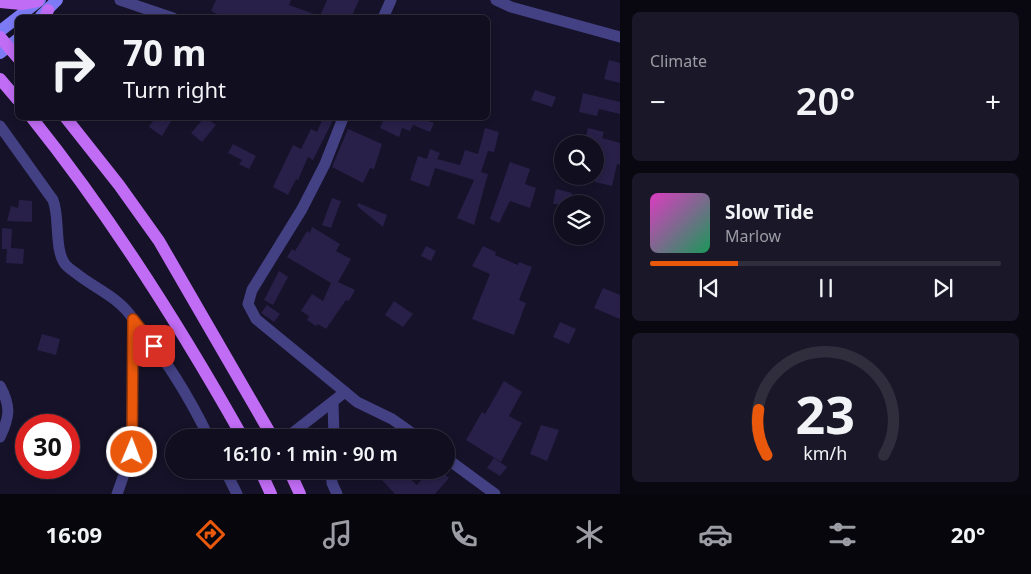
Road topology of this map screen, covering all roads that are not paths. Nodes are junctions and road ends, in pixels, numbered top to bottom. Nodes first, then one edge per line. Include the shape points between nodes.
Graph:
1 (39, 0) edge
2 (57, 0) edge
3 (120, 0) edge
4 (391, 0) edge
5 (496, 0) edge
6 (0, 2) edge
7 (20, 15) edge
8 (44, 15) edge
9 (164, 15) edge
10 (384, 15) edge
11 (15, 19) edge
12 (0, 31) edge
13 (0, 37) edge
14 (620, 37) edge
15 (9, 46) edge
16 (0, 79) edge
17 (15, 96) edge
18 (34, 120) edge
19 (68, 120) edge
20 (341, 120) edge
21 (0, 126) edge
22 (133, 319) junction
23 (0, 386) edge
24 (345, 392) junction
25 (333, 402) junction
26 (204, 429) edge
27 (238, 429) edge
28 (268, 429) edge
29 (298, 429) edge
30 (334, 429) edge
31 (407, 429) edge
32 (0, 437) edge
33 (455, 465) edge
34 (230, 479) edge
35 (264, 479) edge
36 (293, 479) edge
37 (332, 479) edge
38 (117, 494) edge
39 (237, 494) edge
40 (271, 494) edge
41 (300, 494) edge
42 (337, 494) edge
43 (495, 494) edge

1 - 6 main road via 21,4
1 - 7 main road
2 - 8 main road
3 - 9 street
4 - 10 street
5 - 14 street
11 - 12 main road
13 - 15 main road
16 - 17 main road
18 - 27 main road via 149,280
19 - 28 main road via 159,241
20 - 24 street via 325,164 302,209 252,290 248,304 256,319
21 - 22 street via 53,200 64,263 127,309
22 - 26 street via 146,334
22 - 38 street via 132,452
23 - 32 street via 7,399 8,412
24 - 25 street
24 - 31 street
25 - 29 street
25 - 30 street
33 - 43 street
34 - 39 street
35 - 40 main road
36 - 41 main road
37 - 42 street

